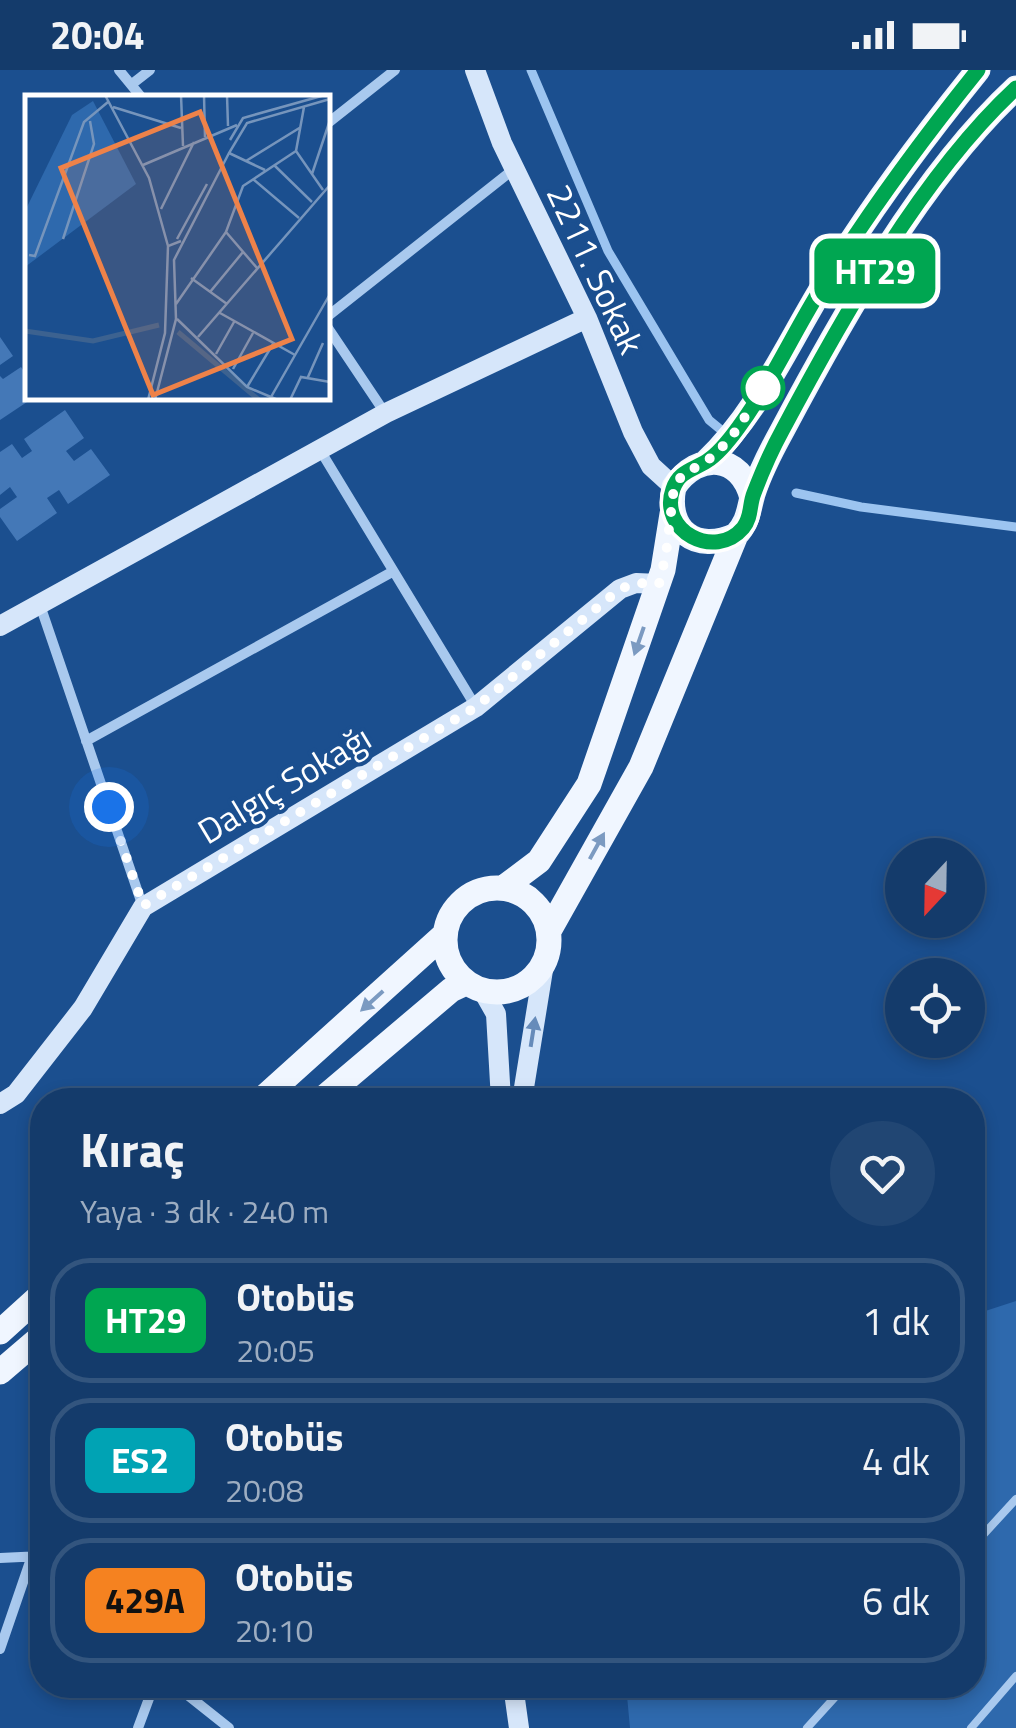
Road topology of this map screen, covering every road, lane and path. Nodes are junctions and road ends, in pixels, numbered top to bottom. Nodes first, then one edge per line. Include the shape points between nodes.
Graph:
1 (119, 70) edge
2 (150, 70) edge
3 (395, 70) edge
4 (475, 70) edge
5 (978, 70) edge
6 (132, 84) junction
7 (1016, 88) edge
8 (140, 95) edge
9 (330, 122) edge
10 (514, 169) junction
11 (330, 314) edge
12 (587, 318) junction
13 (330, 331) edge
14 (386, 414) junction
15 (320, 450) junction
16 (706, 462) junction
17 (674, 487) junction
18 (752, 498) junction
19 (672, 514) junction
20 (736, 535) junction
21 (392, 572) junction
22 (659, 584) junction
23 (40, 605) junction
24 (0, 626) edge
25 (476, 707) junction
26 (86, 741) junction
27 (503, 888) junction
28 (143, 906) junction
29 (549, 931) junction
30 (444, 936) junction
31 (544, 964) junction
32 (474, 987) junction
33 (274, 1088) edge
34 (335, 1088) edge
35 (501, 1088) edge
36 (524, 1088) edge
37 (0, 1104) edge
38 (30, 1305) edge
39 (0, 1332) edge
40 (30, 1346) edge
41 (0, 1372) edge
42 (1016, 1500) edge
43 (985, 1533) edge
44 (30, 1556) edge
45 (0, 1558) edge
46 (30, 1573) edge
47 (0, 1648) edge
48 (1016, 1676) edge
49 (149, 1698) edge
50 (192, 1698) edge
51 (515, 1698) edge
52 (834, 1698) edge
53 (138, 1728) edge
54 (229, 1728) edge
55 (519, 1728) edge
56 (806, 1728) edge
57 (971, 1728) edge

1 - 6 street
2 - 6 street
3 - 9 street
4 - 10 street, 2211. Sokak
5 - 16 main road via 918,144 837,264 739,427
6 - 8 street
7 - 18 main road via 900,228 783,428
10 - 11 street
10 - 12 street, 2211. Sokak
12 - 14 street
12 - 17 street, 2211. Sokak via 633,432 651,466
13 - 14 street
14 - 15 street
15 - 21 street
15 - 23 street
16 - 17 main road
16 - 18 main road via 732,467
17 - 19 main road
18 - 20 main road via 747,523
19 - 20 main road via 697,540
19 - 22 main road
29 -> 20 main road via 641,767
21 - 25 street
21 - 26 street
22 - 25 street, Dalgıç Sokağı via 620,589
22 -> 27 main road via 588,784 539,861
23 - 24 street
23 - 26 street
25 - 28 street, Dalgıç Sokağı
26 - 28 street
27 - 29 main road via 534,902
27 - 30 main road via 470,894 448,919
28 - 37 street, Dalgıç Sokağı via 83,1008 16,1094
29 - 31 main road
30 - 32 main road via 454,970
30 -> 33 main road
31 - 32 main road via 518,988 501,993
36 -> 31 street
32 - 34 main road via 451,990
32 - 35 street via 496,1014
38 - 39 main road
40 - 41 main road
42 - 43 lane
44 - 45 street
46 - 47 street
48 - 57 lane
49 - 53 street
50 - 54 street
51 - 55 street
52 - 56 lane

